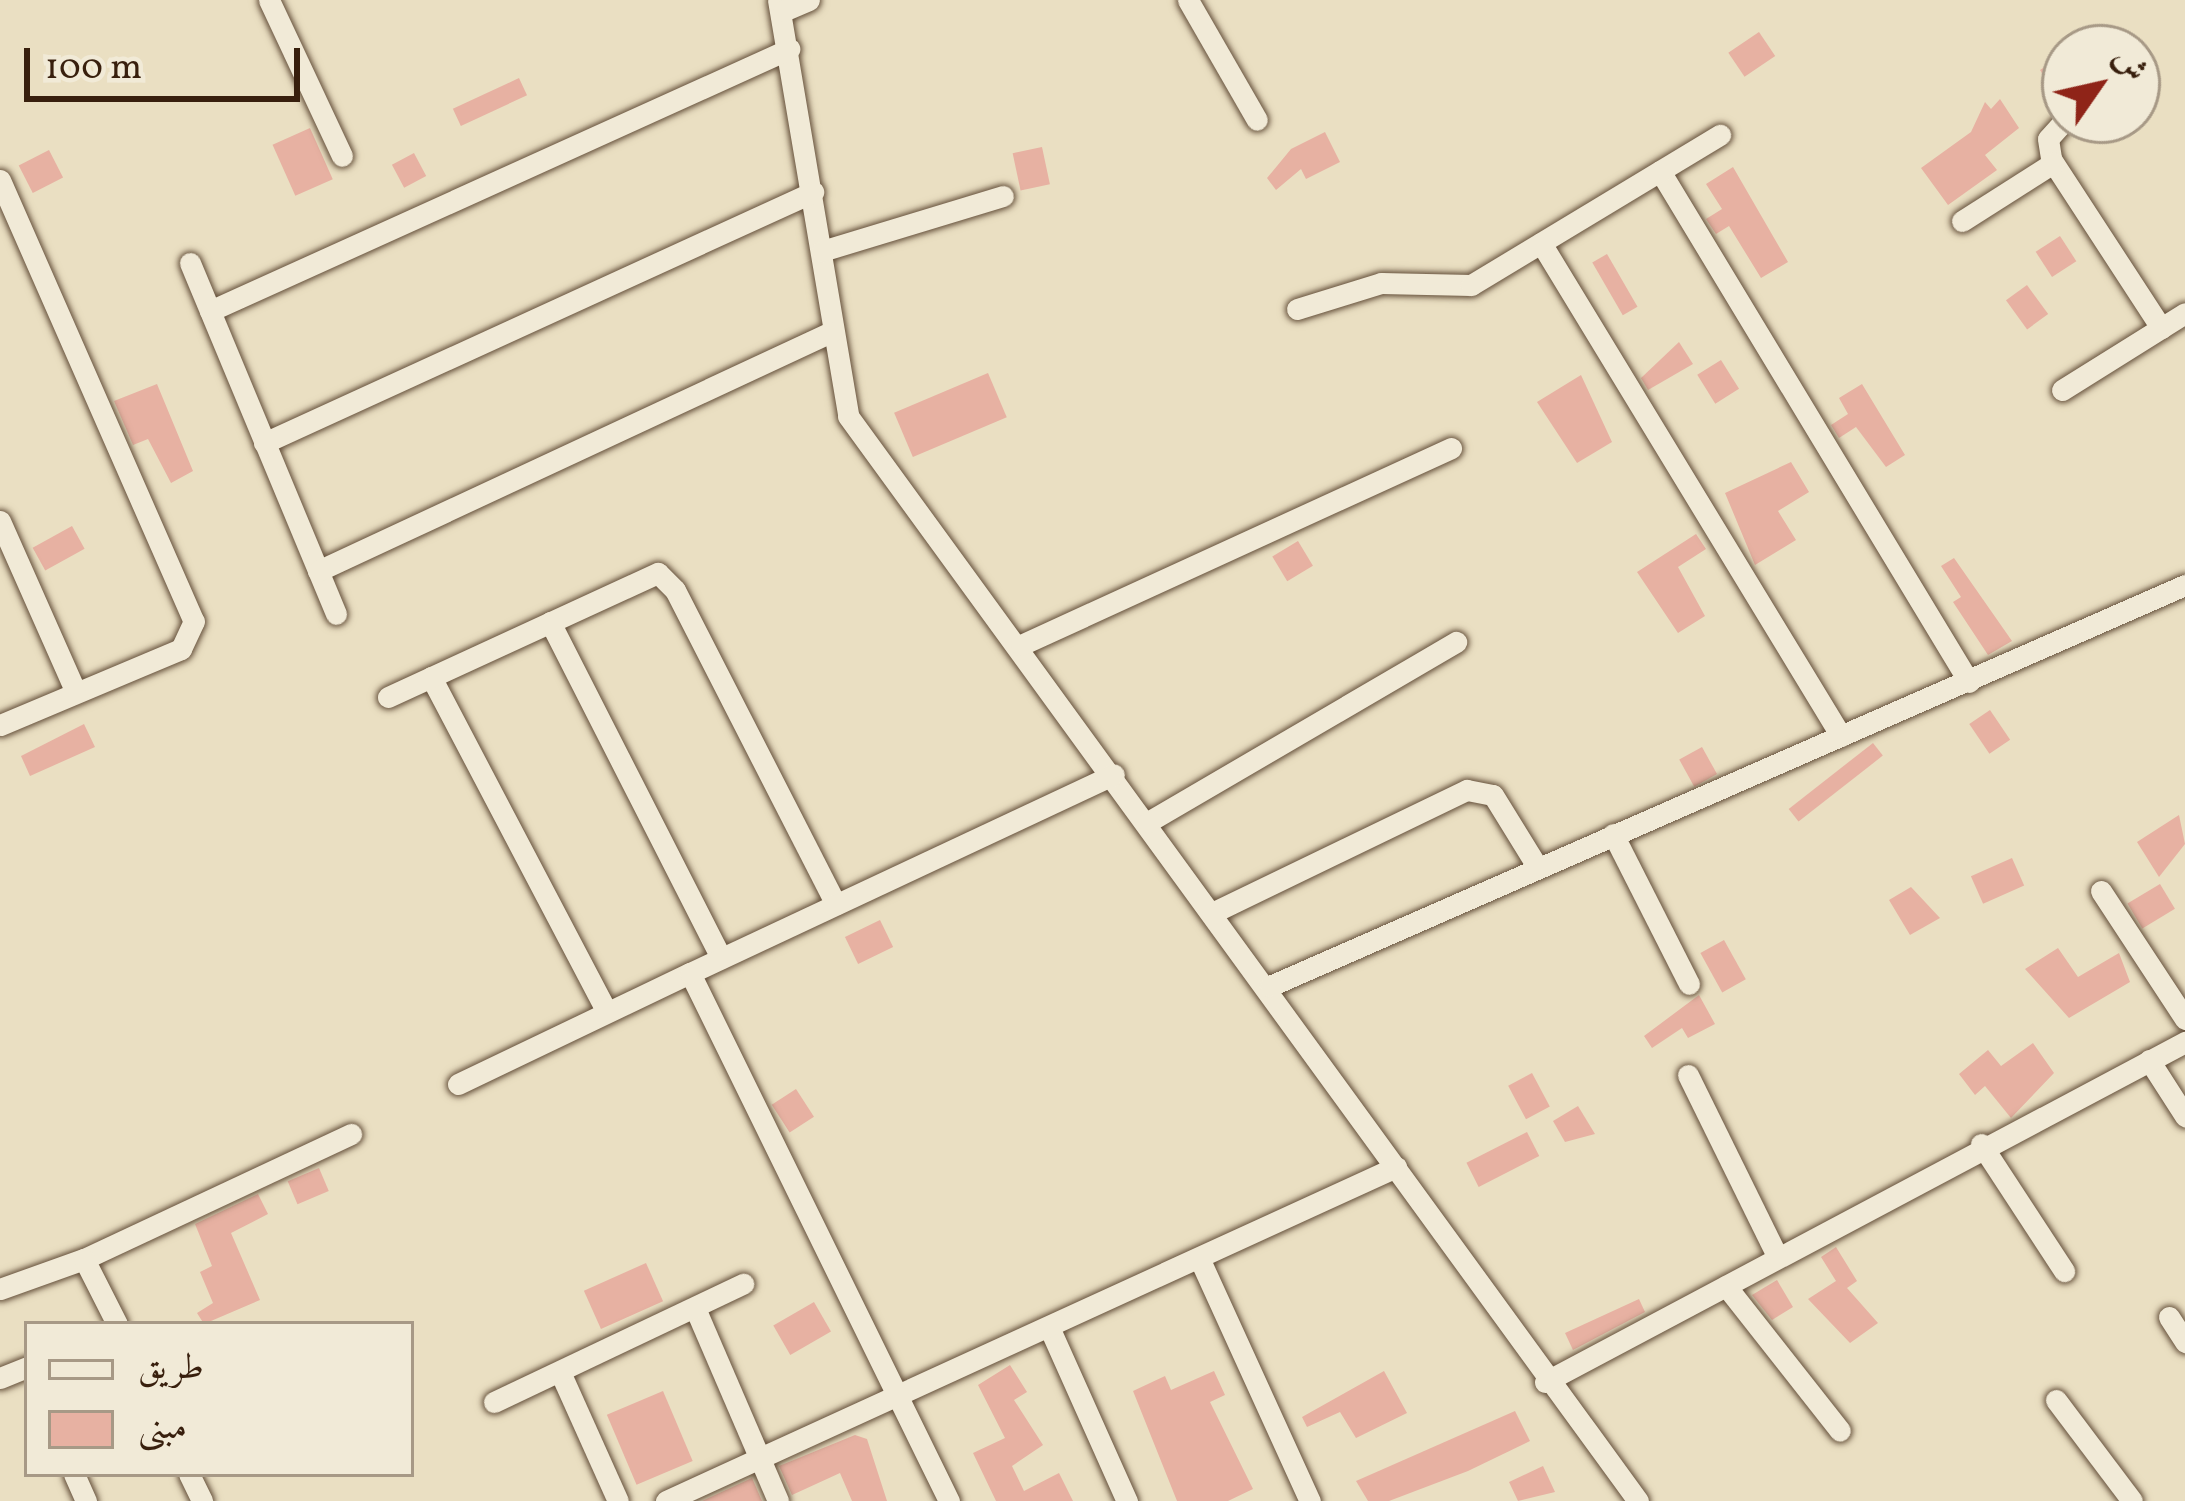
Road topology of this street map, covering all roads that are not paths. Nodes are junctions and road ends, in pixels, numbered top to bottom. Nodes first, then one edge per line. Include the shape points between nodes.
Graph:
1 (269, 0) edge
2 (809, 0) edge
3 (1188, 0) edge
4 (780, 5) edge
5 (789, 49) junction
6 (1257, 120) dead end
7 (1720, 135) dead end
8 (2049, 144) edge
9 (342, 156) dead end
10 (2053, 163) junction
11 (1660, 171) junction
12 (0, 180) edge
13 (813, 191) junction
14 (1003, 196) dead end
15 (1962, 221) dead end
16 (1541, 243) junction
17 (821, 251) junction
18 (190, 263) dead end
19 (1297, 309) dead end
20 (210, 311) junction
21 (2185, 313) edge
22 (2161, 328) junction
23 (831, 332) junction
24 (2062, 389) dead end
25 (265, 443) junction
26 (1451, 448) dead end
27 (0, 521) edge
28 (318, 571) junction
29 (2185, 585) edge
30 (336, 614) dead end
31 (550, 622) junction
32 (1456, 643) dead end
33 (1022, 645) junction
34 (431, 677) junction
35 (1969, 682) junction
36 (75, 690) junction
37 (388, 698) dead end
38 (0, 724) edge
39 (1841, 736) junction
40 (1114, 774) junction
41 (1148, 822) junction
42 (1613, 834) junction
43 (1538, 868) junction
44 (2101, 891) dead end
45 (836, 904) junction
46 (1212, 913) junction
47 (721, 958) junction
48 (690, 973) junction
49 (1689, 984) dead end
50 (1270, 986) junction
51 (607, 1012) junction
52 (2185, 1019) edge
53 (2185, 1042) edge
54 (2149, 1060) junction
55 (1688, 1075) dead end
56 (458, 1084) dead end
57 (2185, 1116) edge
58 (351, 1134) dead end
59 (1982, 1144) junction
60 (1396, 1167) junction
61 (1777, 1256) junction
62 (84, 1258) junction
63 (1200, 1260) junction
64 (2064, 1270) dead end
65 (743, 1284) dead end
66 (1726, 1286) junction
67 (0, 1289) edge
68 (695, 1308) junction
69 (2168, 1317) dead end
70 (116, 1321) edge
71 (1049, 1328) junction
72 (2185, 1342) edge
73 (560, 1372) junction
74 (1545, 1382) junction
75 (901, 1393) junction
76 (2056, 1400) dead end
77 (494, 1402) dead end
78 (1840, 1431) dead end
79 (759, 1460) junction
80 (1628, 1498) edge
81 (618, 1501) edge
82 (666, 1501) edge
83 (778, 1501) edge
84 (949, 1501) edge
85 (1127, 1501) edge
86 (1310, 1501) edge
87 (2132, 1501) edge

1 - 9 street
2 - 4 street
3 - 6 street
4 - 5 street
5 - 13 street
5 - 20 street
7 - 11 street
8 - 10 street
10 - 15 street
10 - 22 street
11 - 16 street
11 - 35 street
12 - 36 street via 194,622 182,650
13 - 17 street
13 - 25 street
14 - 17 street
16 - 19 street via 1471,285 1381,283
16 - 39 street
17 - 23 street
18 - 20 street
20 - 25 street
21 - 22 street
22 - 24 street
23 - 28 street
23 - 33 street via 848,416
25 - 28 street
26 - 33 street
27 - 36 street
28 - 30 street
29 - 35 street
31 - 34 street
31 - 45 street via 649,575 666,578
31 - 47 street
32 - 41 street
33 - 40 street
34 - 37 street
34 - 51 street
35 - 39 street
36 - 38 street
39 - 42 street
40 - 41 street
40 - 45 street
41 - 46 street
42 - 43 street
42 - 49 street
43 - 46 street via 1492,795 1467,790
43 - 50 street
44 - 52 street
45 - 47 street
46 - 50 street
47 - 48 street
48 - 51 street
48 - 75 street
50 - 60 street
51 - 56 street
53 - 54 street
54 - 57 street
54 - 59 street
55 - 61 street
58 - 62 street
59 - 61 street
59 - 64 street
60 - 63 street
60 - 74 street
61 - 66 street
62 - 67 street
62 - 70 street
63 - 71 street
63 - 86 street
65 - 68 street
66 - 74 street
66 - 78 street
68 - 73 street
68 - 79 street
69 - 72 street
71 - 75 street
71 - 85 street
73 - 77 street
73 - 81 street
74 - 80 street
75 - 79 street
75 - 84 street
76 - 87 street
79 - 82 street
79 - 83 street

